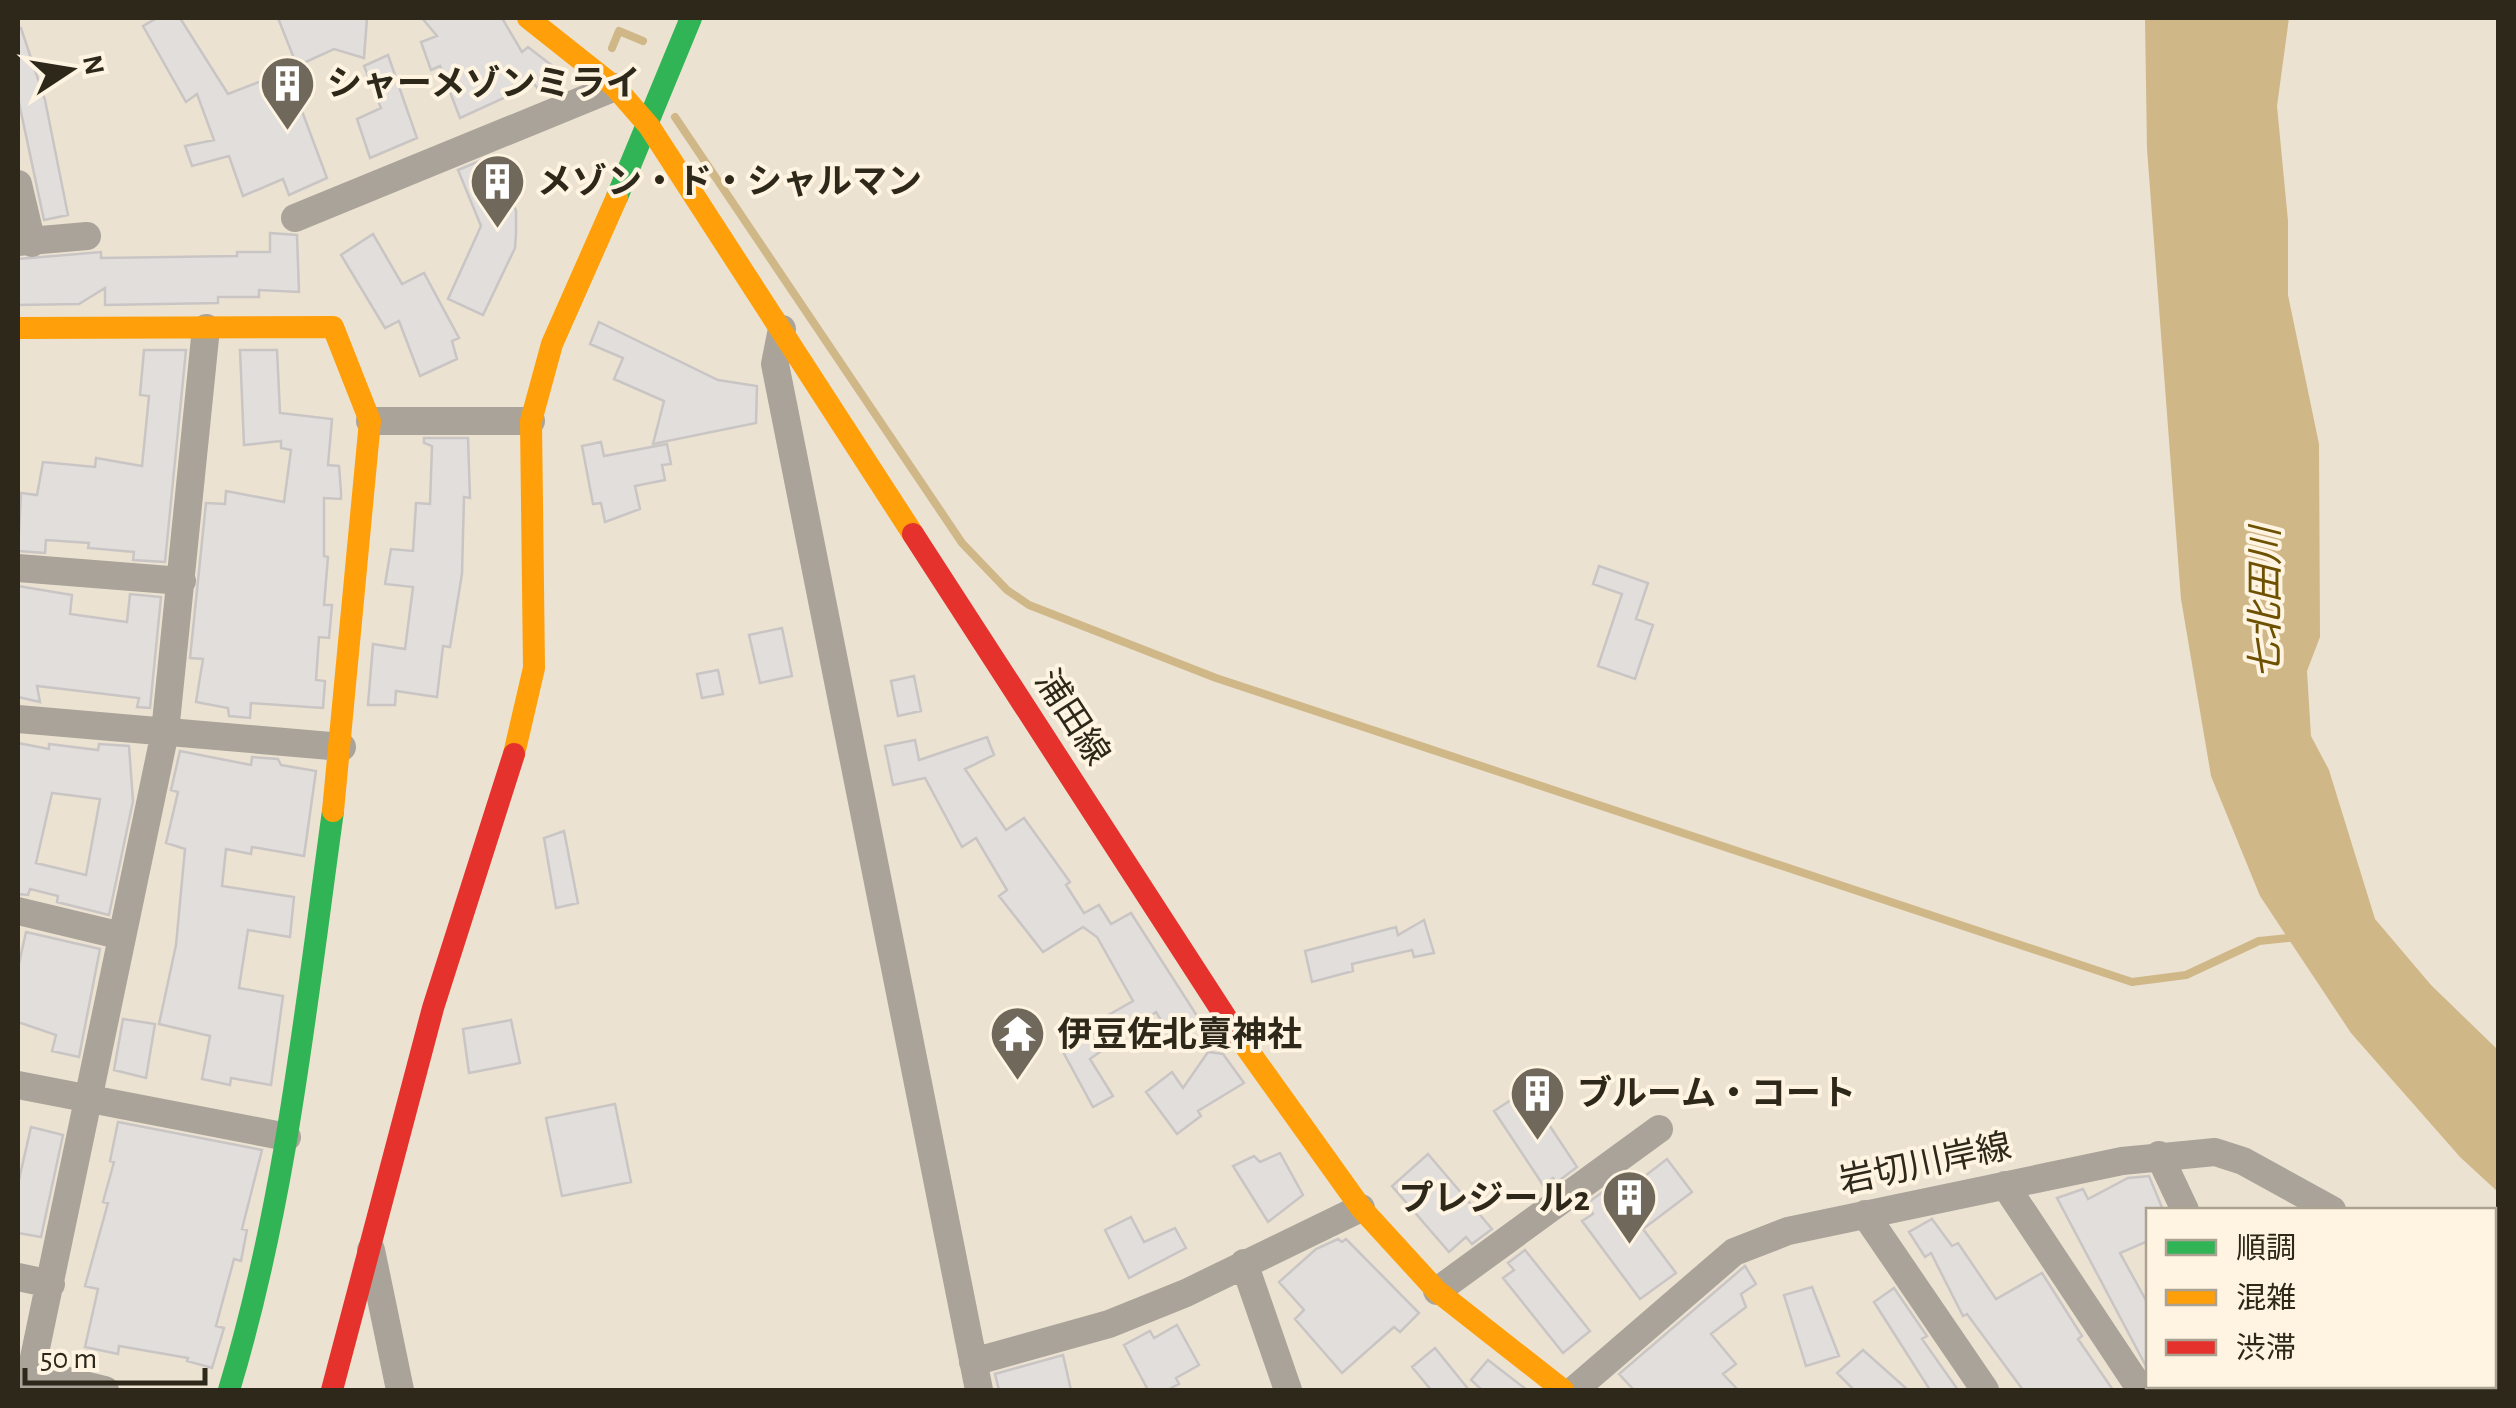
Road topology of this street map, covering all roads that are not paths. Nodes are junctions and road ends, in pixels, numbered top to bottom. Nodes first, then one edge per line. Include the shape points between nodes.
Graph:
1 (528, 18) edge
2 (692, 18) edge
3 (614, 87) junction
4 (649, 126) junction
5 (18, 184) edge
6 (295, 218) dead end
7 (87, 236) dead end
8 (25, 242) edge
9 (18, 328) edge
10 (206, 328) junction
11 (782, 329) junction
12 (370, 421) junction
13 (530, 421) junction
14 (18, 568) edge
15 (182, 580) junction
16 (18, 720) edge
17 (165, 732) junction
18 (342, 747) junction
19 (18, 911) edge
20 (122, 936) junction
21 (18, 1085) edge
22 (88, 1100) junction
23 (1658, 1129) dead end
24 (287, 1137) junction
25 (2159, 1155) junction
26 (2005, 1185) junction
27 (1361, 1208) junction
28 (2184, 1208) edge
29 (2328, 1208) edge
30 (1865, 1214) junction
31 (369, 1239) junction
32 (1244, 1262) junction
33 (18, 1278) edge
34 (51, 1284) junction
35 (1437, 1291) junction
36 (973, 1362) junction
37 (24, 1377) edge
38 (104, 1390) edge
39 (229, 1390) edge
40 (332, 1390) edge
41 (400, 1390) edge
42 (979, 1390) edge
43 (1288, 1390) edge
44 (1563, 1390) edge
45 (1574, 1390) edge
46 (1985, 1390) edge
47 (2141, 1390) edge

1 - 3 street, 浦田線
2 - 4 street
3 - 4 street, 浦田線
3 - 6 street
4 - 11 street, 浦田線
4 - 13 street via 552,342
5 - 8 street
7 - 8 street
9 - 10 street
10 - 12 street via 333,327
10 - 15 street
11 - 27 street, 浦田線 via 1232,1029
11 - 36 street via 774,364
12 - 13 street
12 - 18 street
13 - 31 street via 534,668 526,718 433,1008
14 - 15 street
15 - 17 street
16 - 17 street
17 - 18 street
17 - 20 street
18 - 24 street
19 - 20 street
20 - 22 street
21 - 22 street
22 - 24 street
22 - 34 street
23 - 35 street
24 - 39 street via 256,1298
25 - 26 street, 岩切川岸線
25 - 28 street
25 - 29 street, 岩切川岸線 via 2215,1152
26 - 30 street, 岩切川岸線
26 - 47 street
27 - 32 street
27 - 35 street, 浦田線
30 - 45 street, 岩切川岸線 via 1788,1230 1734,1252
30 - 46 street
31 - 40 street
31 - 41 street
32 - 36 street via 1109,1324
32 - 43 street
33 - 34 street
34 - 37 street
35 - 44 street, 浦田線
36 - 42 street
37 - 38 street

